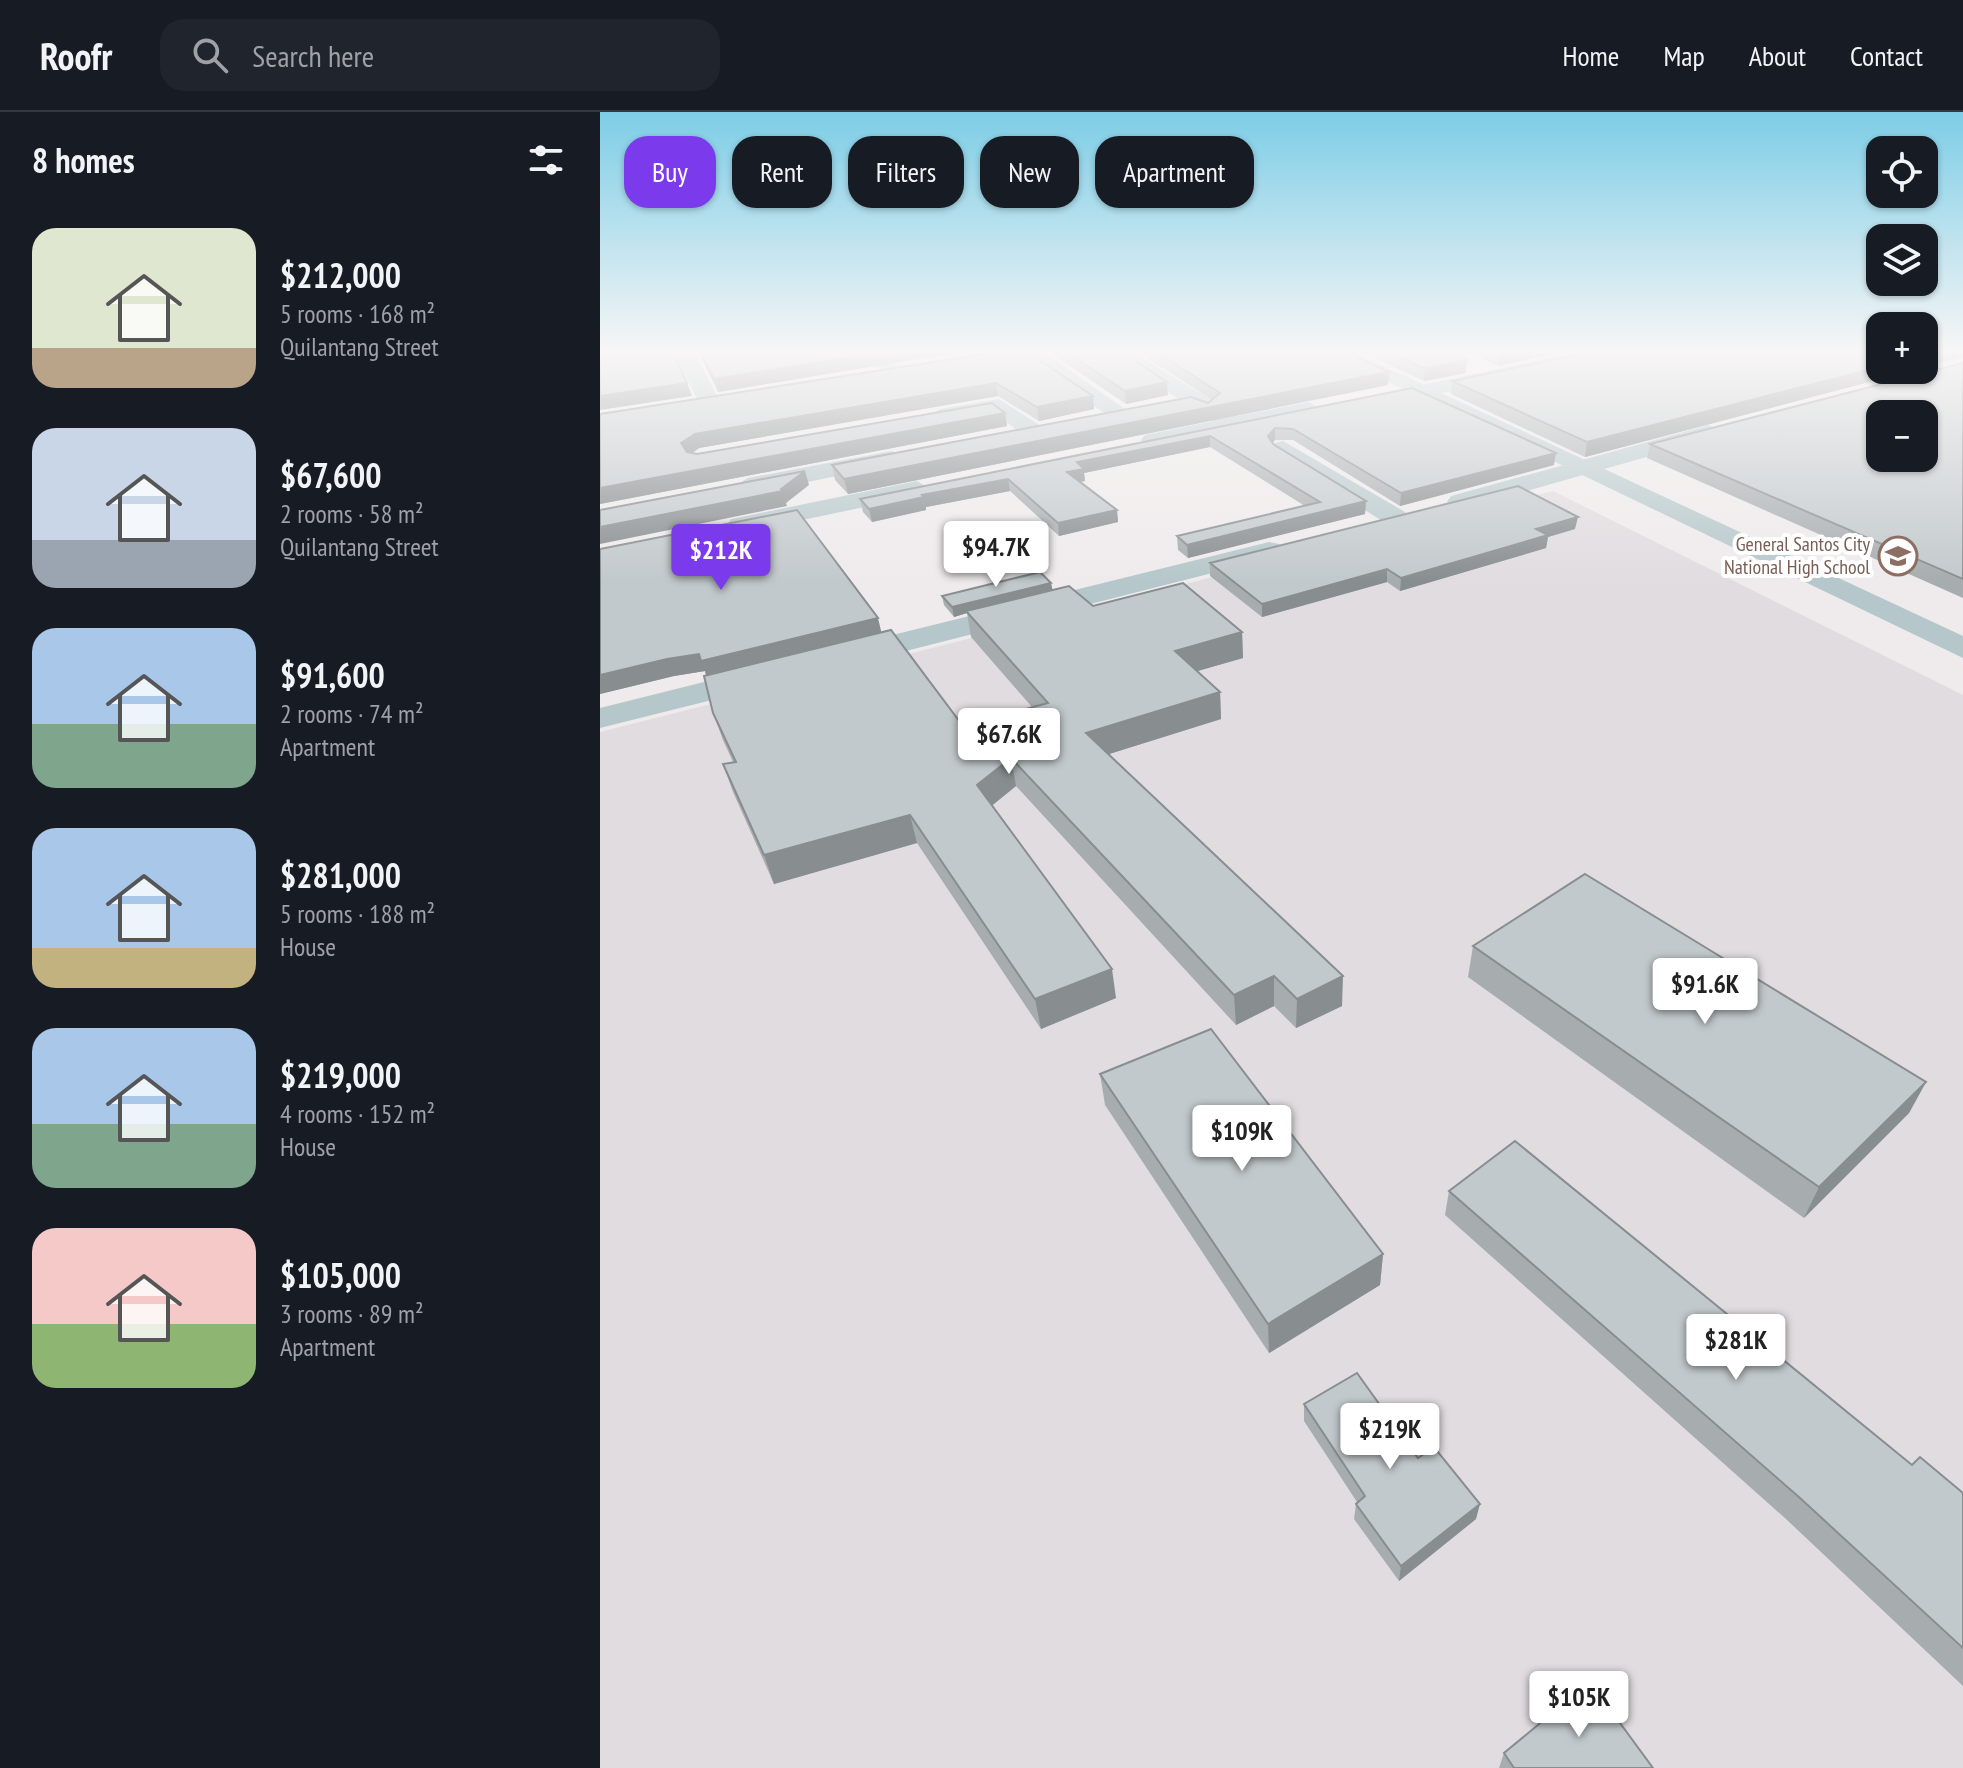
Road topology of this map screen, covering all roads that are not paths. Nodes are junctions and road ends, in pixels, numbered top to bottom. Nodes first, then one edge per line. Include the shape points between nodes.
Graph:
1 (1028, 427) edge
2 (1051, 427) edge
3 (1218, 427) edge
4 (1495, 427) edge
5 (1724, 427) edge
6 (1033, 431) junction
7 (1002, 437) edge
8 (1127, 446) edge
9 (1283, 448) edge
10 (910, 455) edge
11 (1578, 466) junction
12 (942, 484) edge
13 (725, 491) edge
14 (1396, 518) junction
15 (1350, 529) edge
16 (709, 532) edge
17 (1303, 541) edge
18 (1963, 648) edge
19 (600, 718) edge

1 - 6 street
2 - 6 street
3 - 8 street
4 - 11 street
5 - 11 street
6 - 7 street
9 - 14 street
10 - 13 street
11 - 14 street via 1534,483
11 - 18 street
12 - 16 street
14 - 15 street
17 - 19 street

